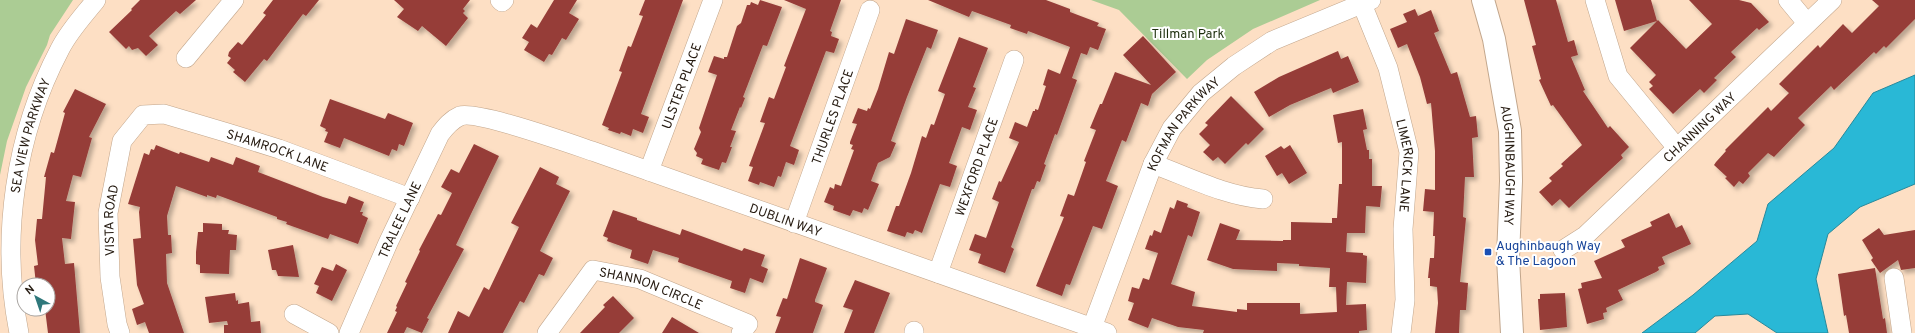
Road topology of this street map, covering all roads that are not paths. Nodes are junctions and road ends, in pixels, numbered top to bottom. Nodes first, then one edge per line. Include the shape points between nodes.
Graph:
1 (96, 0) edge
2 (234, 0) edge
3 (500, 0) edge
4 (504, 0) edge
5 (713, 0) edge
6 (1483, 0) edge
7 (1595, 0) edge
8 (1788, 0) edge
9 (1832, 0) edge
10 (1366, 2) edge
11 (870, 10) dead end
12 (1807, 23) junction
13 (186, 58) dead end
14 (1014, 60) dead end
15 (143, 115) joint
16 (461, 115) joint
17 (1677, 148) junction
18 (1153, 164) junction
19 (649, 171) junction
20 (410, 198) junction
21 (1263, 199) dead end
22 (794, 223) junction
23 (1563, 250) dead end
24 (938, 273) junction
25 (1894, 278) dead end
26 (294, 314) dead end
27 (1097, 331) edge
28 (20, 333) edge
29 (120, 333) edge
30 (329, 333) edge
31 (349, 333) edge
32 (547, 333) edge
33 (742, 333) edge
34 (1401, 333) edge
35 (1512, 333) edge
36 (1902, 333) edge

1 - 28 street, SEA VIEW PARKWAY via 61,47 31,115 18,164 9,218 10,269 15,316
2 - 13 street
3 - 4 street
5 - 19 street, ULSTER PLACE
6 - 35 main road, AUGHINBAUGH WAY via 1494,39 1510,131 1508,258
7 - 17 street via 1618,76
8 - 12 street
9 - 12 street, CHANNING WAY
10 - 18 street, KOFMAN PARKWAY via 1272,41 1234,66 1201,93 1177,122
10 - 34 street, LIMERICK LANE via 1388,68 1409,152 1403,229 1405,300
11 - 22 street, THURLES PLACE
12 - 17 street, CHANNING WAY
14 - 24 street, WEXFORD PLACE
15 - 20 street, SHAMROCK LANE via 164,114 228,133 279,149
15 - 29 street, VISTA ROAD via 122,141 108,213 110,277
16 - 19 street, DUBLIN WAY via 474,115 526,130
16 - 20 street, TRALEE LANE via 448,123 440,134
17 - 23 street, CHANNING WAY via 1585,236
18 - 21 street via 1231,194
18 - 27 street, KOFMAN PARKWAY
19 - 22 street, DUBLIN WAY
20 - 31 street, TRALEE LANE
22 - 24 street, DUBLIN WAY
24 - 27 street, DUBLIN WAY
25 - 36 street
26 - 30 street
32 - 33 street, SHANNON CIRCLE via 593,270 640,279 748,324

